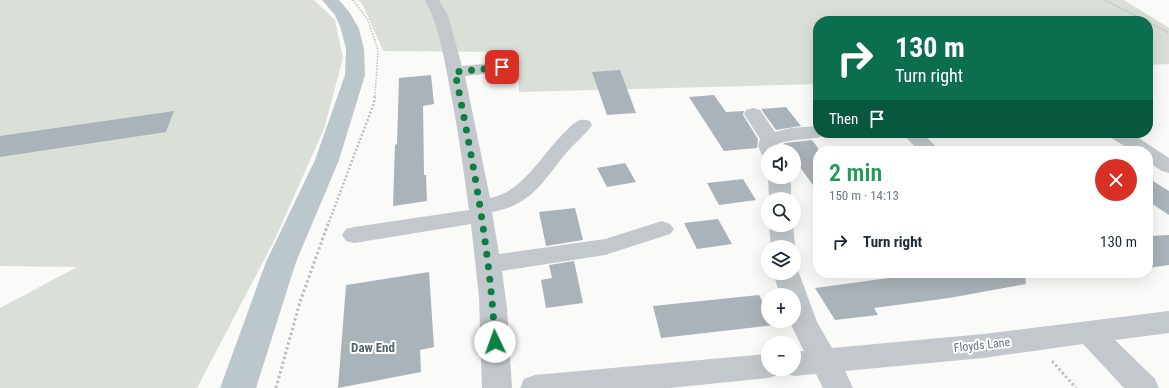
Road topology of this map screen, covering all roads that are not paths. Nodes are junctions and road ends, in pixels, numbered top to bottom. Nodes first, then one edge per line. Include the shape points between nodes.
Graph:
1 (432, 0) edge
2 (502, 67) dead end
3 (455, 72) junction
4 (754, 114) dead end
5 (583, 125) dead end
6 (813, 132) edge
7 (917, 138) edge
8 (1125, 138) edge
9 (769, 144) edge
10 (772, 144) edge
11 (925, 146) edge
12 (1138, 146) edge
13 (1169, 150) edge
14 (1153, 151) edge
15 (1153, 156) edge
16 (1169, 166) edge
17 (481, 211) junction
18 (662, 229) dead end
19 (354, 235) dead end
20 (488, 264) junction
21 (801, 315) edge
22 (1169, 322) edge
23 (1089, 332) junction
24 (824, 361) junction
25 (801, 363) edge
26 (761, 367) edge
27 (497, 388) edge
28 (535, 388) edge
29 (838, 388) edge
30 (1144, 388) edge

1 - 3 street via 436,3 441,16
2 - 3 street
3 - 17 street
4 - 9 street
5 - 17 street via 518,195
6 - 10 street via 791,134
7 - 11 street
8 - 12 street
13 - 14 street
15 - 16 street
17 - 19 street
17 - 20 street
18 - 20 street via 605,247
20 - 27 street
21 - 24 street
22 - 23 street, Floyds Lane
23 - 24 street, Floyds Lane
23 - 30 street
24 - 25 street, Floyds Lane
24 - 29 street
26 - 28 street

